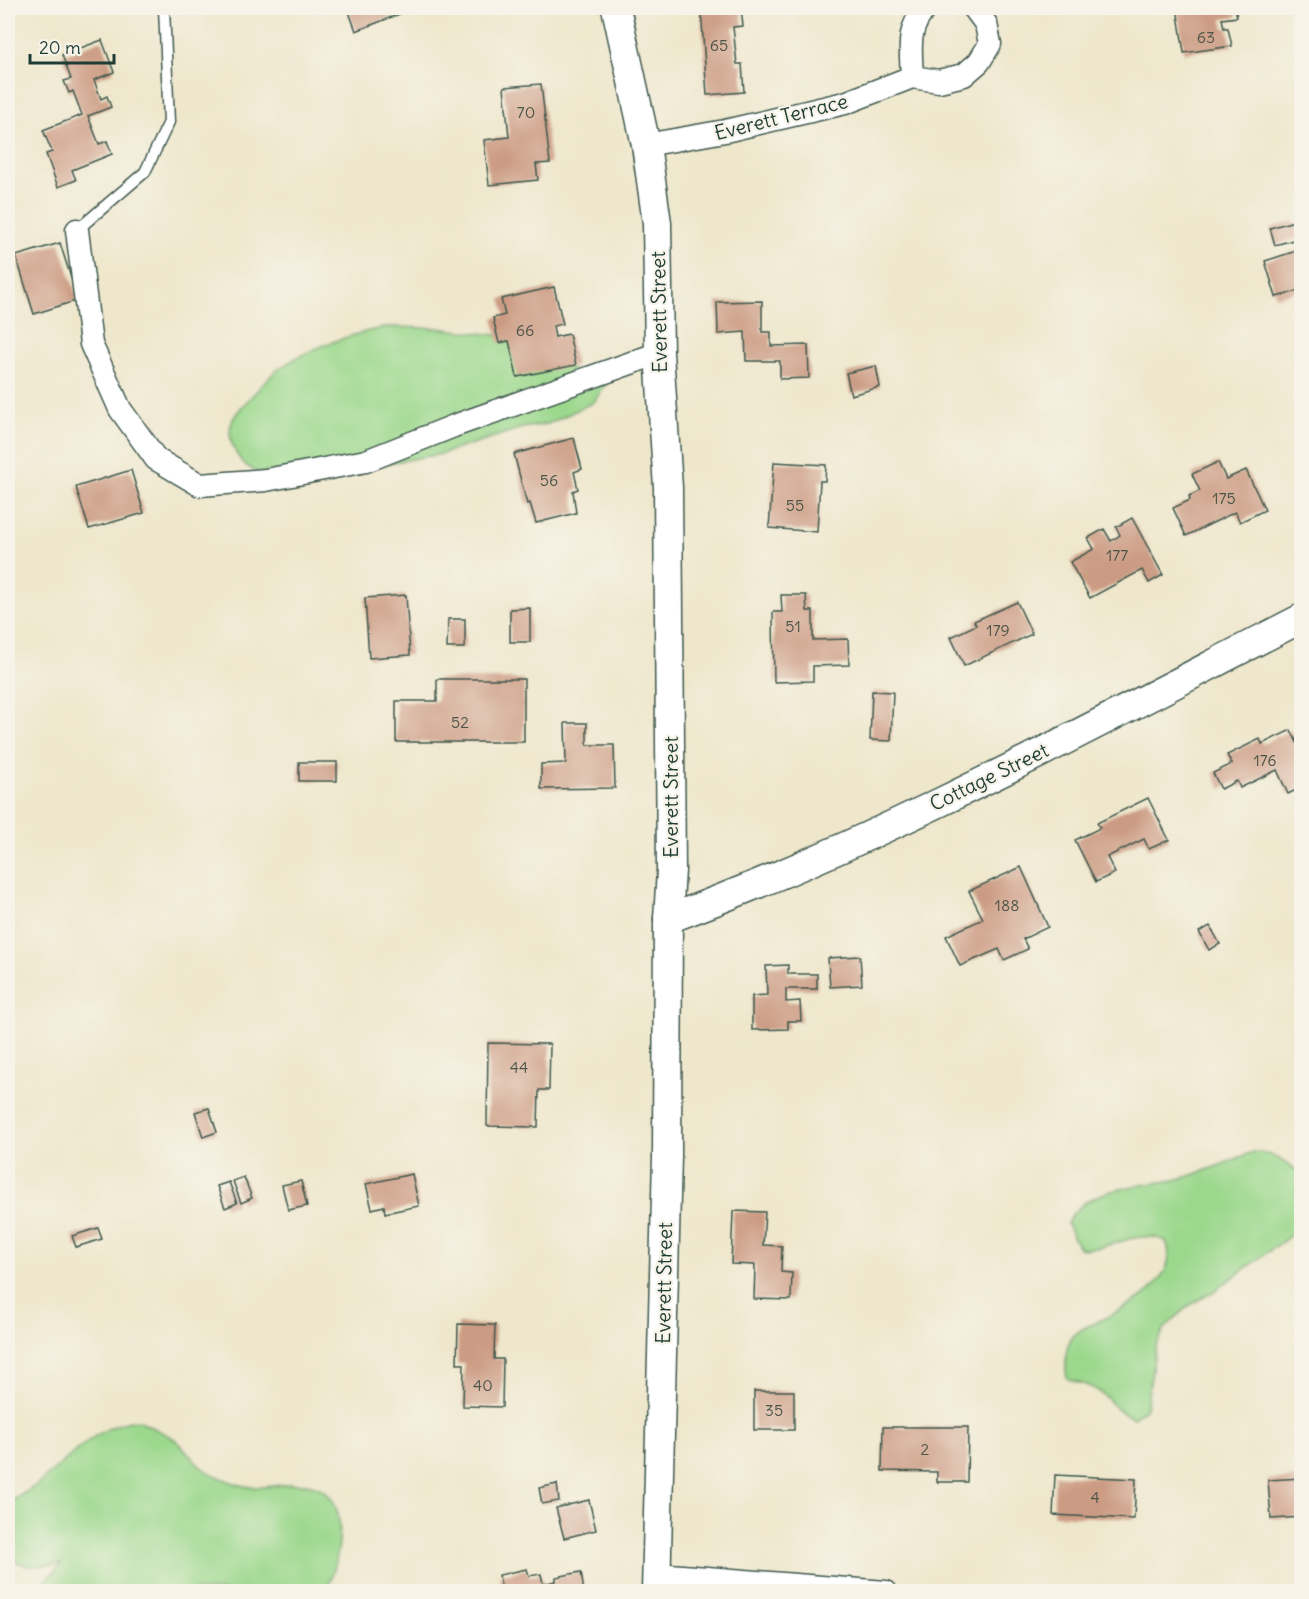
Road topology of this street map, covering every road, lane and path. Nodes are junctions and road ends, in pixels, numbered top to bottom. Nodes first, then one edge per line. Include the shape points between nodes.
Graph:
1 (164, 8) edge
2 (616, 8) edge
3 (926, 8) edge
4 (974, 8) edge
5 (912, 77) junction
6 (646, 145) junction
7 (77, 230) joint
8 (659, 353) junction
9 (1302, 618) edge
10 (668, 919) junction
11 (657, 1583) edge
12 (886, 1592) edge

1 - 7 lane via 169,122 145,172
2 - 6 street, Everett Street
3 - 5 street via 915,19 910,34
4 - 5 street, Everett Terrace via 986,24 990,44 979,62 964,75 939,81
5 - 6 street, Everett Terrace via 845,103
6 - 8 street, Everett Street via 657,223
7 - 8 street via 91,344 120,409 156,459 200,485 266,480 366,461
8 - 10 street, Everett Street via 668,488
9 - 10 street, Cottage Street via 1012,767 783,875
10 - 11 street, Everett Street
11 - 12 street

